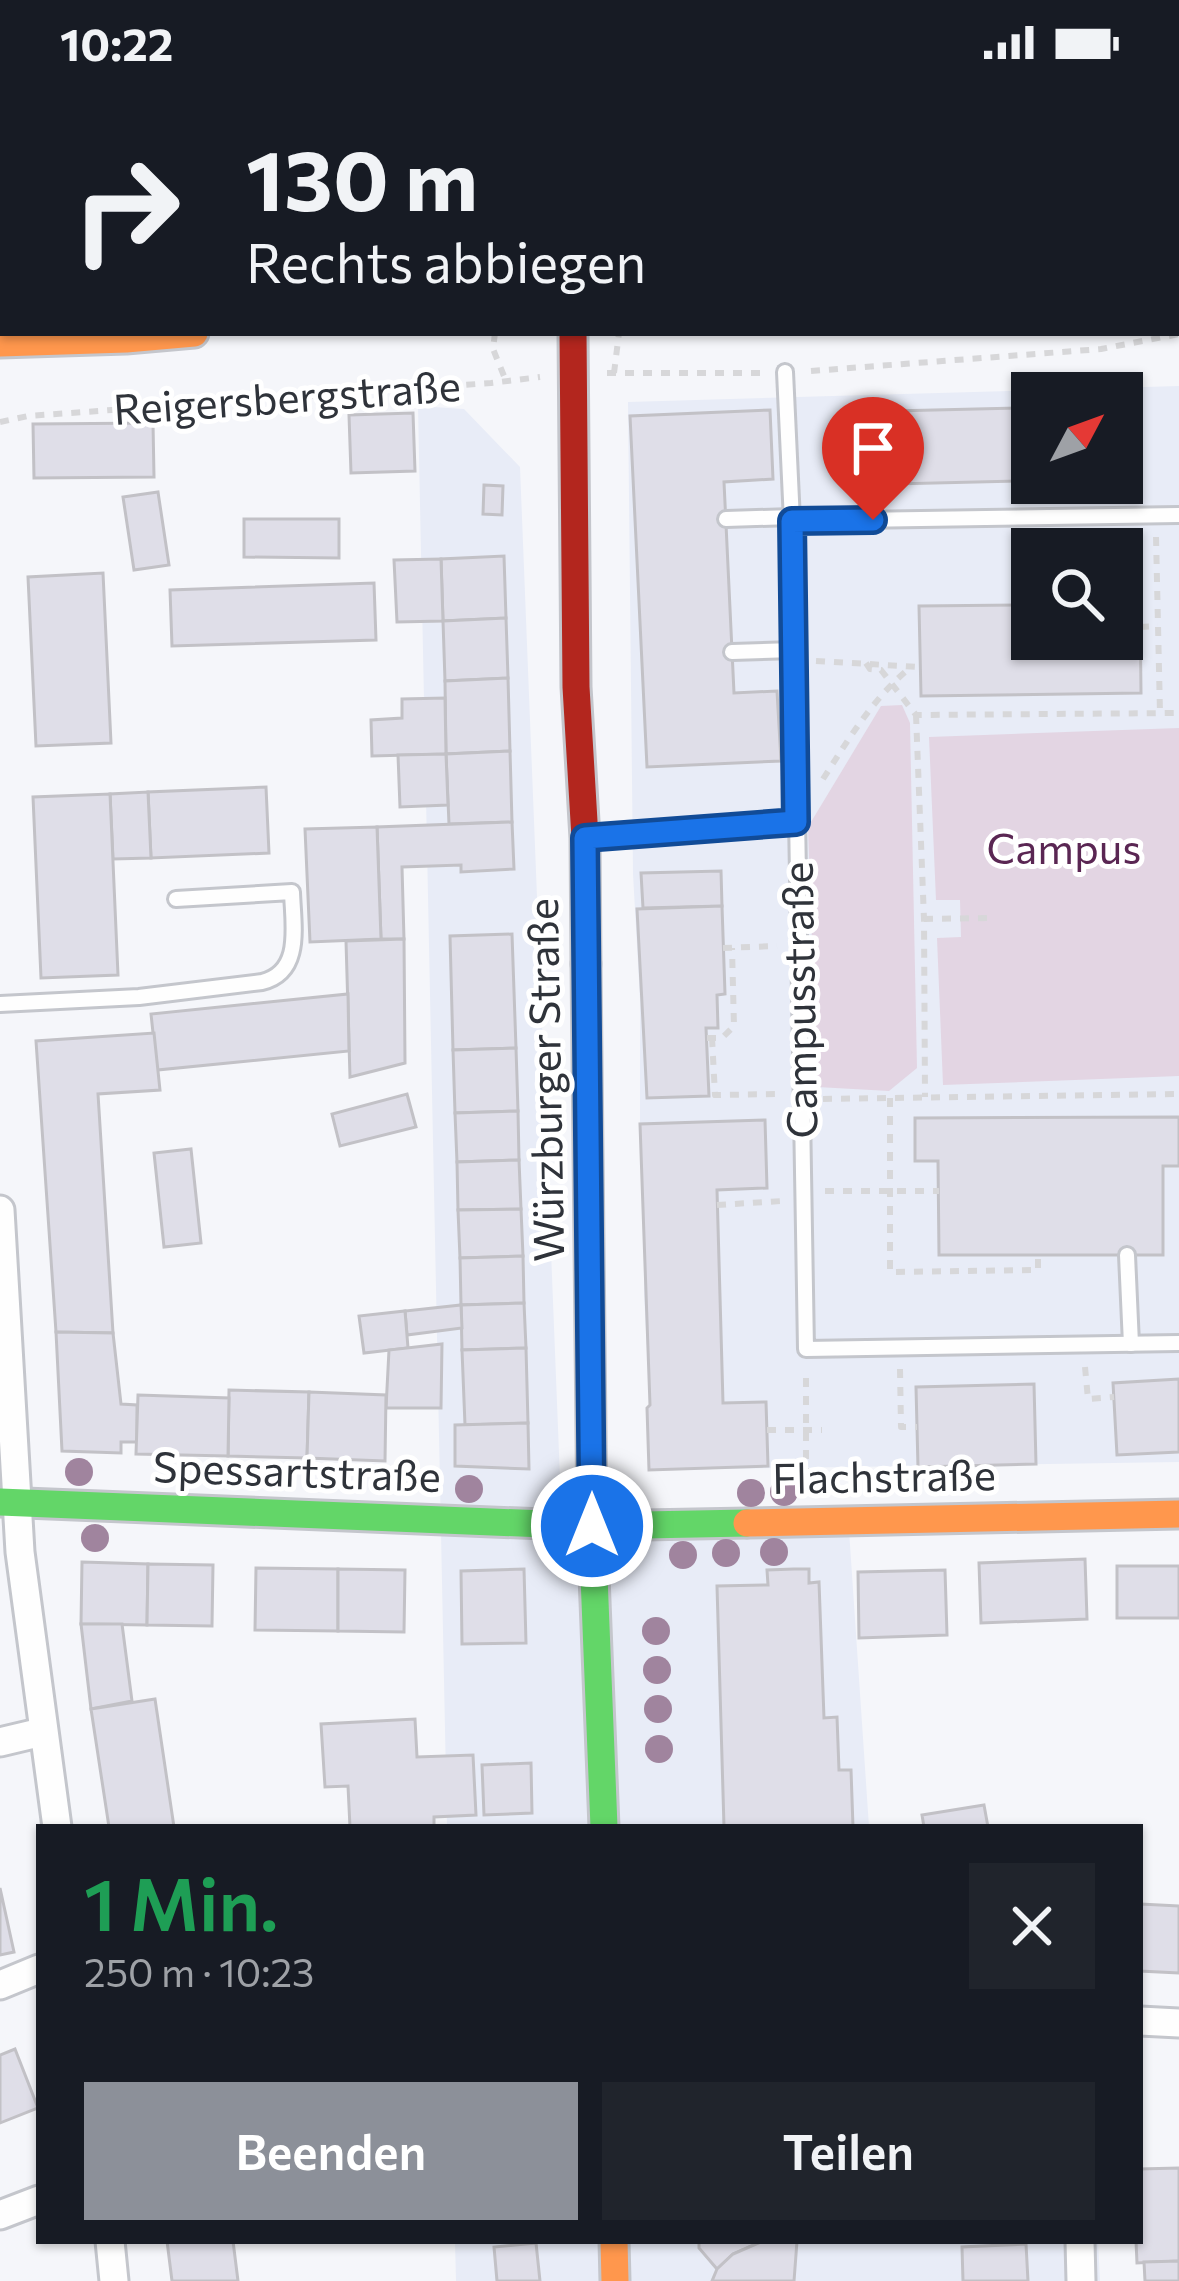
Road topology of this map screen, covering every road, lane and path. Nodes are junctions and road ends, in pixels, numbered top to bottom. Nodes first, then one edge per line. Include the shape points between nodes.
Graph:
1 (160, 336) edge
2 (494, 336) edge
3 (573, 336) edge
4 (619, 336) edge
5 (1169, 336) edge
6 (0, 343) edge
7 (573, 372) junction
8 (614, 373) junction
9 (785, 373) junction
10 (506, 381) junction
11 (0, 422) edge
12 (1031, 504) edge
13 (1155, 515) junction
14 (1179, 515) edge
15 (1031, 518) junction
16 (726, 519) dead end
17 (792, 519) junction
18 (1158, 626) junction
19 (1143, 627) edge
20 (732, 652) dead end
21 (794, 655) junction
22 (866, 663) junction
23 (891, 684) junction
24 (1160, 713) junction
25 (1179, 713) edge
26 (916, 715) junction
27 (796, 822) junction
28 (585, 838) junction
29 (176, 899) dead end
30 (994, 918) dead end
31 (924, 919) junction
32 (799, 945) junction
33 (0, 1004) edge
34 (1179, 1094) edge
35 (801, 1096) junction
36 (926, 1097) junction
37 (890, 1098) junction
38 (888, 1191) junction
39 (938, 1191) dead end
40 (803, 1196) junction
41 (717, 1205) dead end
42 (0, 1210) edge
43 (1038, 1255) dead end
44 (1127, 1255) dead end
45 (1179, 1343) edge
46 (1131, 1344) junction
47 (1084, 1345) junction
48 (899, 1348) junction
49 (806, 1349) junction
50 (1114, 1397) dead end
51 (917, 1427) dead end
52 (767, 1430) dead end
53 (807, 1430) junction
54 (822, 1430) dead end
55 (806, 1477) dead end
56 (9, 1502) edge
57 (1179, 1514) edge
58 (592, 1526) junction
59 (43, 1732) junction
60 (0, 1742) edge
61 (57, 1824) edge
62 (604, 1824) edge
63 (36, 1971) edge
64 (0, 1985) edge
65 (1143, 2021) edge
66 (1179, 2023) edge
67 (36, 2201) edge
68 (0, 2215) edge
69 (110, 2244) edge
70 (614, 2244) edge
71 (1079, 2244) edge
72 (114, 2281) edge
73 (615, 2281) edge
74 (1082, 2281) edge

1 - 6 main road
2 - 10 path
3 - 7 main road, Würzburger Straße
4 - 8 path
5 - 9 path, Reigersbergstraße via 1101,349
7 - 8 path, Reigersbergstraße
7 - 10 path, Reigersbergstraße
7 - 28 main road, Würzburger Straße via 575,687
8 - 9 path, Reigersbergstraße
9 - 17 lane, Campusstraße
10 - 11 path, Reigersbergstraße
12 - 15 path
13 - 14 lane
13 - 15 lane
13 - 18 path
15 - 17 lane
16 - 17 lane
17 - 21 lane, Campusstraße
18 - 19 path
18 - 24 path
20 - 21 lane
21 - 22 path
21 - 27 lane, Campusstraße
22 - 23 path
22 - 23 path via 916,667
23 - 26 path
23 - 27 path
24 - 25 path
24 - 26 path
26 - 31 path
27 - 28 lane
27 - 32 lane, Campusstraße
28 - 58 main road, Würzburger Straße
29 - 33 lane via 292,892 287,967 262,982
30 - 31 path
31 - 36 path
32 - 35 lane, Campusstraße
32 - 35 path via 727,948 734,1026 710,1038 716,1095
34 - 36 path
35 - 37 path
35 - 40 lane, Campusstraße
36 - 37 path
37 - 38 path
38 - 39 path
38 - 40 path
38 - 43 path via 890,1272 1038,1270
40 - 41 path
40 - 49 lane, Campusstraße
42 - 56 street
44 - 46 lane
45 - 46 lane
46 - 47 lane
47 - 48 lane
47 - 50 path via 1088,1399
48 - 49 lane
48 - 51 path via 901,1427
49 - 53 path
52 - 53 path
53 - 54 path
53 - 55 path
56 - 58 main road, Spessartstraße
56 - 59 street
57 - 58 main road, Flachstraße
58 - 62 main road, Würzburger Straße
59 - 60 street
59 - 61 street
63 - 64 street
65 - 66 street
67 - 68 street
69 - 72 street
70 - 73 main road
71 - 74 street

